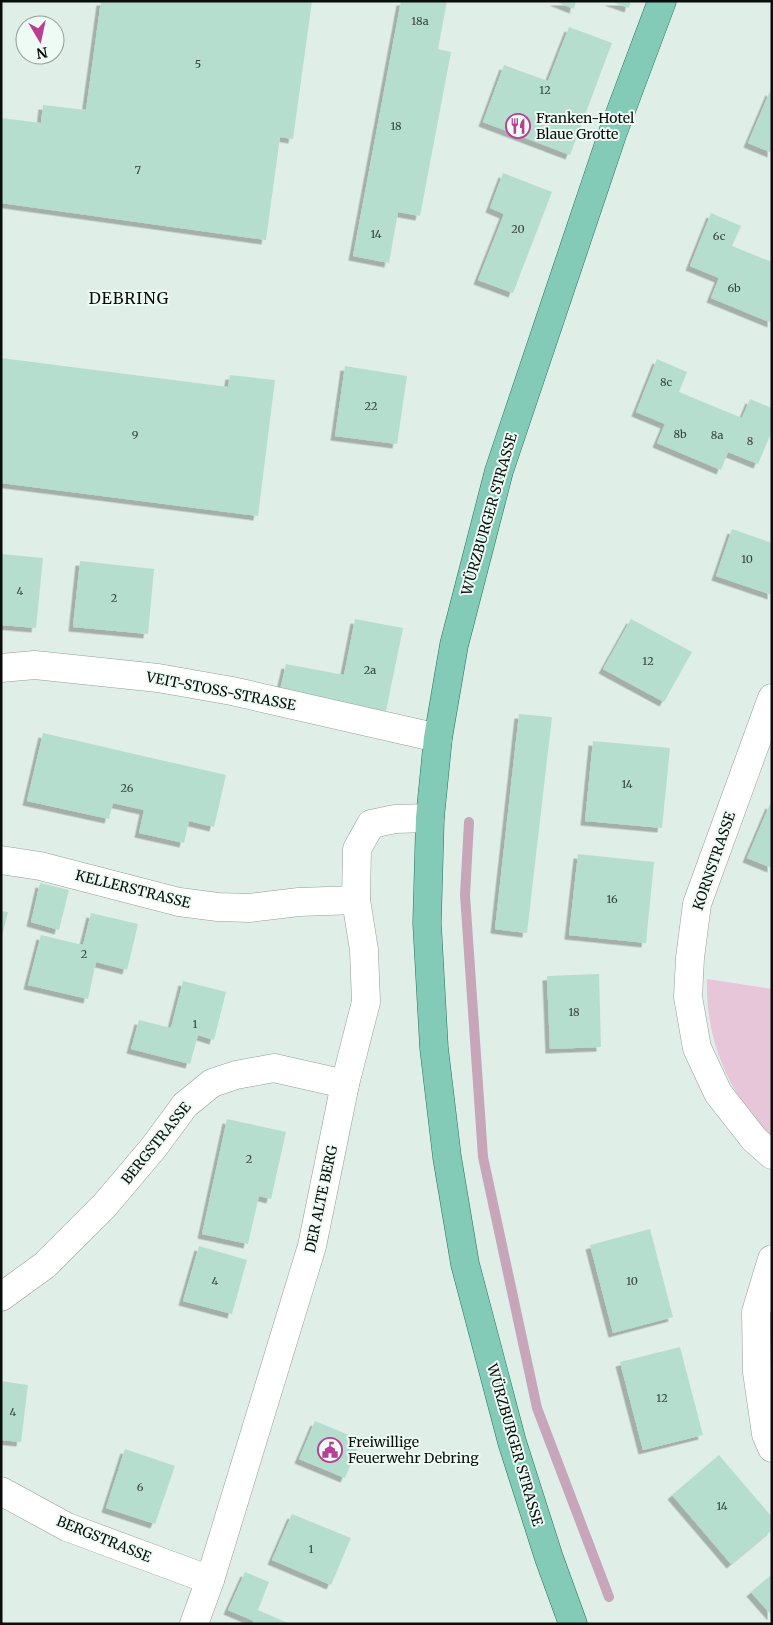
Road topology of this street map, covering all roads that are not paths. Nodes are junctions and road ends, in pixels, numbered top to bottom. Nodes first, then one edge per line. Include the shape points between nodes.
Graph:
1 (662, 1) edge
2 (1, 668) edge
3 (772, 698) edge
4 (438, 738) junction
5 (430, 818) junction
6 (1, 860) edge
7 (356, 900) junction
8 (345, 1084) junction
9 (772, 1154) edge
10 (772, 1259) edge
11 (1, 1298) edge
12 (772, 1448) edge
13 (1, 1491) edge
14 (210, 1580) junction
15 (194, 1624) edge
16 (574, 1624) edge

1 - 4 main road, WÜRZBURGER STRASSE via 613,132 499,471 454,645
2 - 4 street, VEIT-STOSS-STRASSE via 35,665 158,678 232,691
3 - 9 street, KORNSTRASSE via 697,904 688,998 697,1048 718,1093 754,1139
4 - 5 main road, WÜRZBURGER STRASSE
5 - 7 street, DER ALTE BERG via 395,819 372,824 357,849
5 - 16 main road, WÜRZBURGER STRASSE via 427,923 434,1048 447,1157 466,1264 512,1442
6 - 7 street, KELLERSTRASSE via 40,866 178,902 218,907 248,908
7 - 8 street, DER ALTE BERG via 364,950 366,1002
8 - 11 street, BERGSTRASSE via 274,1068 212,1083 185,1105 105,1205 45,1265
8 - 14 street, DER ALTE BERG via 312,1246
10 - 12 street via 756,1312 758,1372 766,1434
13 - 14 street, BERGSTRASSE via 67,1528
14 - 15 street, DER ALTE BERG

